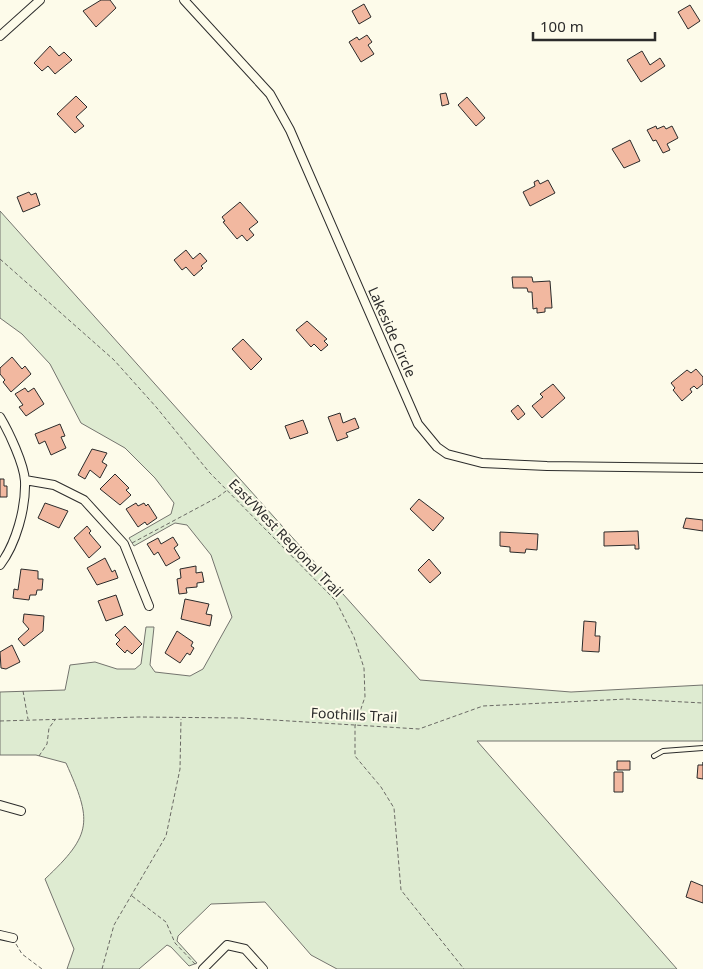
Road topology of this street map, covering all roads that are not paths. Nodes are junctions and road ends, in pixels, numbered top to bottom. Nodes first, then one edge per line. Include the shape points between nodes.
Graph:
1 (40, 0) edge
2 (184, 0) edge
3 (0, 36) edge
4 (0, 417) edge
5 (703, 468) edge
6 (25, 480) junction
7 (0, 565) edge
8 (149, 606) dead end
9 (703, 748) edge
10 (654, 756) dead end
11 (0, 805) edge
12 (21, 811) dead end
13 (0, 935) edge
14 (13, 938) road end
15 (201, 969) edge
16 (263, 969) edge

1 - 3 street
2 - 5 street, Lakeside Circle via 270,94 290,130 418,424 437,447 456,458 482,463
4 - 6 street via 10,434
6 - 7 street via 23,507 10,552
6 - 8 street via 54,485 84,500 125,546
9 - 10 lane via 663,751
11 - 12 street
13 - 14 street
15 - 16 street via 227,945 245,949

